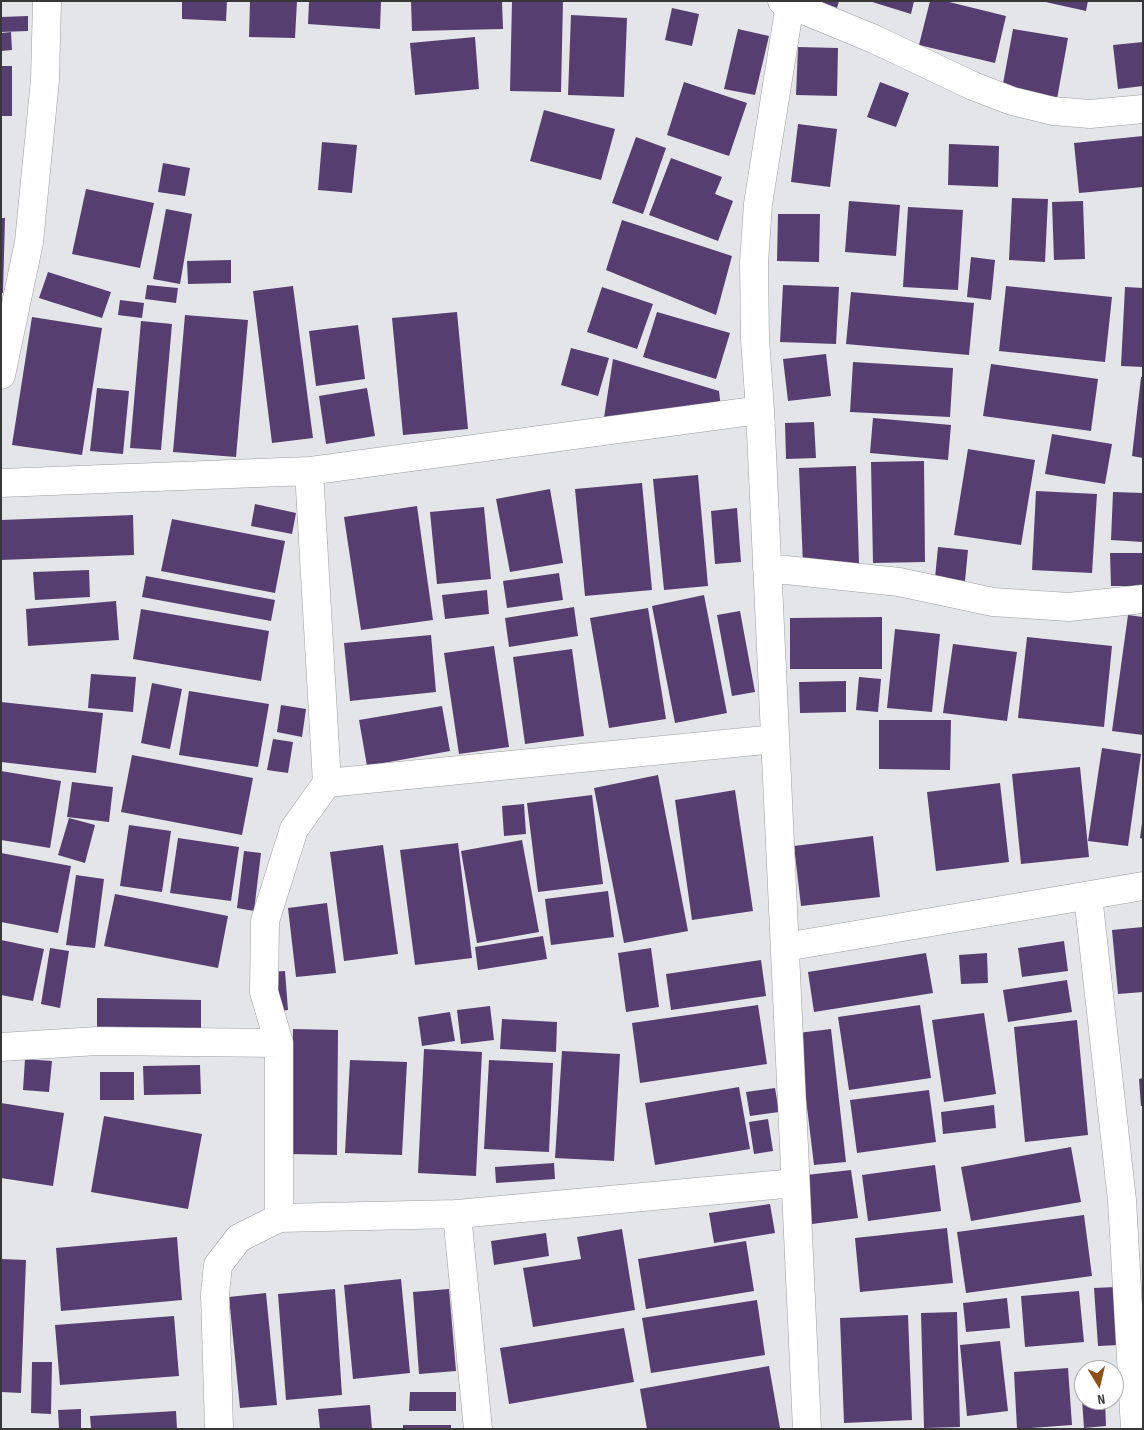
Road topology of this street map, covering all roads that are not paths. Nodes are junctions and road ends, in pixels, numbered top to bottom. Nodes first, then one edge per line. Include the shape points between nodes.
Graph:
1 (47, 1) edge
2 (786, 2) edge
3 (1143, 109) edge
4 (1, 375) edge
5 (760, 410) junction
6 (308, 471) junction
7 (1, 483) edge
8 (767, 568) junction
9 (1143, 599) edge
10 (775, 739) junction
11 (327, 783) junction
12 (1143, 886) edge
13 (1088, 896) junction
14 (784, 947) junction
15 (279, 1043) junction
16 (1, 1047) edge
17 (796, 1183) junction
18 (1132, 1199) edge
19 (457, 1214) junction
20 (279, 1218) junction
21 (219, 1429) edge
22 (478, 1429) edge
23 (807, 1429) edge
24 (1135, 1429) edge

1 - 4 street via 45,80 29,242
2 - 3 street via 1012,101 1053,111 1090,114
2 - 5 street via 757,214 755,339
5 - 6 street
5 - 8 street
6 - 7 street
6 - 11 street
8 - 9 street via 899,582 993,602 1069,607
8 - 10 street
10 - 11 street
10 - 14 street
11 - 15 street via 294,829 265,921 264,992
12 - 13 street
13 - 14 street
13 - 18 street
14 - 17 street
15 - 16 street via 97,1041
15 - 20 street
17 - 19 street
17 - 23 street
18 - 24 street
19 - 20 street
19 - 22 street
20 - 21 street via 239,1238 218,1265 215,1294

